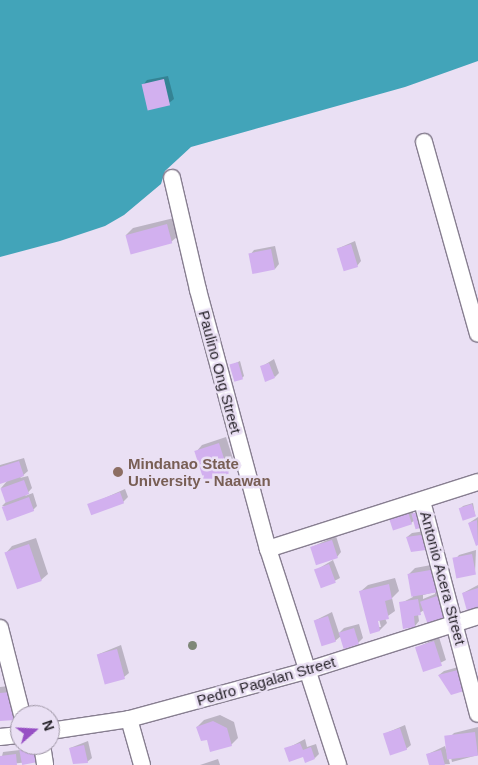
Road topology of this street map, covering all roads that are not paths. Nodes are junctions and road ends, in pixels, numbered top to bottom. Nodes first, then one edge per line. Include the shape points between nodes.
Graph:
1 (424, 142) dead end
2 (172, 178) dead end
3 (478, 334) edge
4 (478, 482) edge
5 (422, 501) junction
6 (268, 548) junction
7 (478, 616) edge
8 (454, 623) junction
9 (0, 628) edge
10 (309, 670) junction
11 (19, 705) edge
12 (478, 714) edge
13 (129, 719) junction
14 (60, 729) edge
15 (142, 765) edge
16 (338, 765) edge

1 - 3 street
2 - 6 street, Paulino Ong Street via 198,290
4 - 5 street
5 - 6 street
5 - 8 street, Antonio Acera Street
6 - 10 street, Paulino Ong Street
7 - 8 street, Pedro Pagalan Street
8 - 10 street, Pedro Pagalan Street
8 - 12 street, Antonio Acera Street
9 - 11 street
10 - 13 street, Pedro Pagalan Street
10 - 16 street, Paulino Ong Street
13 - 14 street, Pedro Pagalan Street
13 - 15 street

